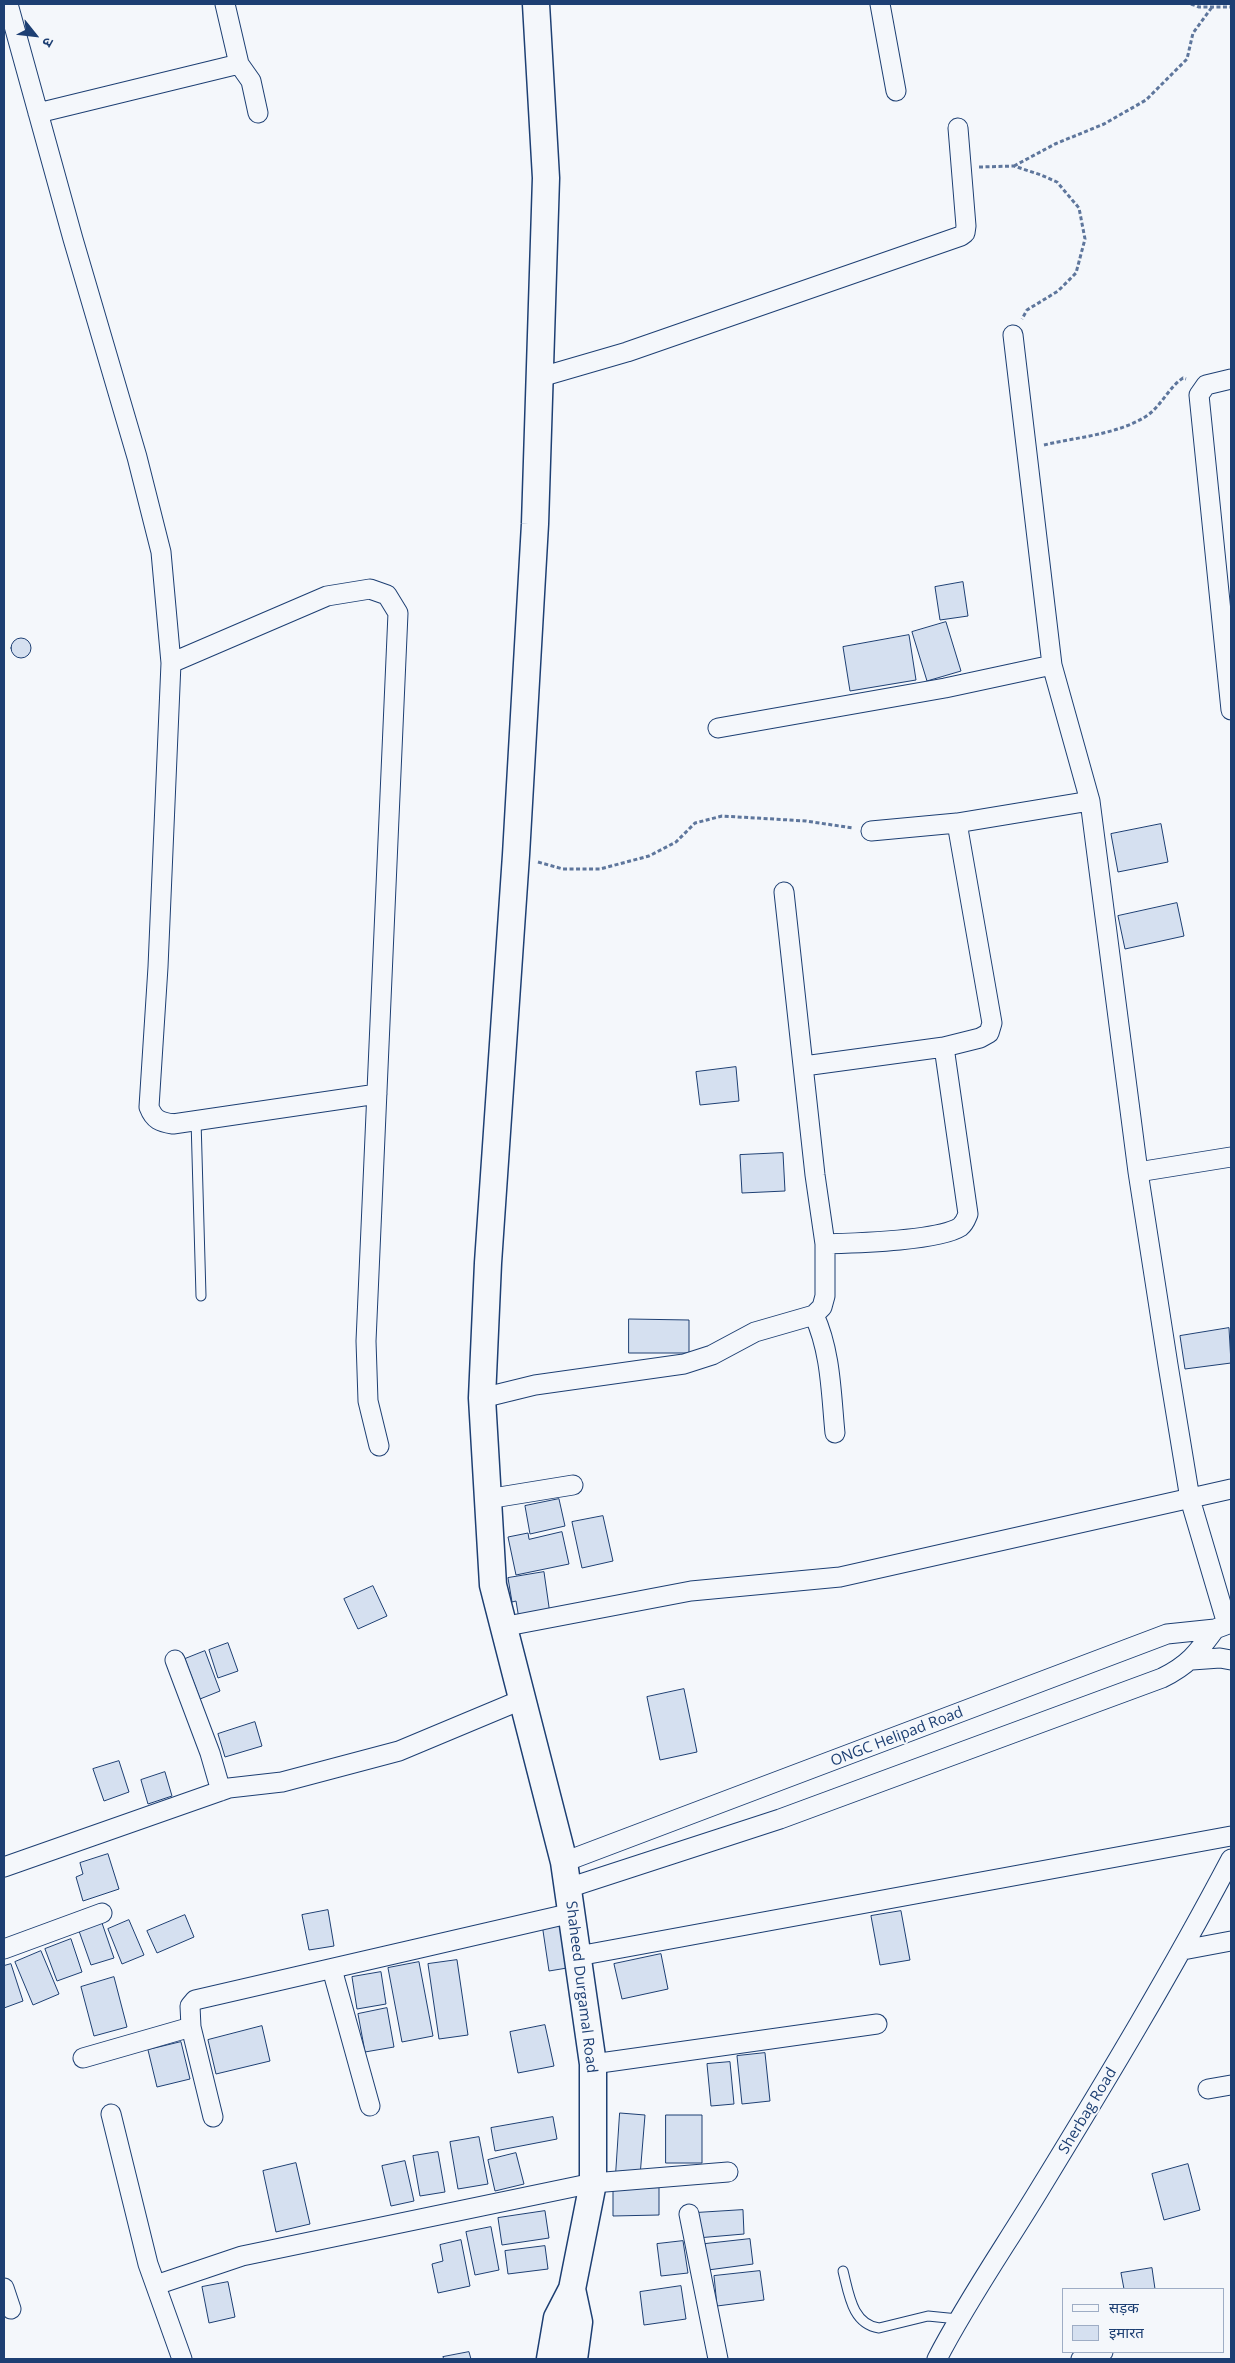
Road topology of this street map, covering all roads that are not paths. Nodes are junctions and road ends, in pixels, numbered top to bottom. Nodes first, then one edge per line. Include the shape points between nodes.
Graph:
1 (8, 4) edge
2 (225, 4) edge
3 (536, 4) edge
4 (880, 4) edge
5 (239, 64) junction
6 (896, 91) dead end
7 (38, 113) junction
8 (258, 113) dead end
9 (958, 128) dead end
10 (1013, 335) road end
11 (541, 377) junction
12 (1231, 380) edge
13 (171, 663) junction
14 (1052, 665) junction
15 (1231, 710) edge
16 (718, 728) dead end
17 (1090, 801) junction
18 (958, 823) junction
19 (871, 831) road end
20 (784, 892) dead end
21 (944, 1047) junction
22 (804, 1066) junction
23 (377, 1094) junction
24 (196, 1120) junction
25 (1231, 1157) edge
26 (1138, 1172) junction
27 (825, 1244) junction
28 (201, 1296) dead end
29 (814, 1314) junction
30 (482, 1398) junction
31 (835, 1433) dead end
32 (379, 1446) dead end
33 (573, 1484) dead end
34 (1231, 1489) edge
35 (486, 1499) junction
36 (1190, 1500) junction
37 (1224, 1625) edge
38 (502, 1627) junction
39 (175, 1660) dead end
40 (1192, 1660) junction
41 (1231, 1660) edge
42 (521, 1700) junction
43 (221, 1791) junction
44 (1231, 1836) edge
45 (1231, 1859) edge
46 (564, 1862) junction
47 (4, 1867) edge
48 (570, 1900) junction
49 (102, 1912) dead end
50 (1231, 1941) edge
51 (4, 1949) edge
52 (1184, 1950) junction
53 (578, 1956) junction
54 (332, 1969) junction
55 (877, 2024) dead end
56 (190, 2027) junction
57 (83, 2058) dead end
58 (593, 2064) junction
59 (1231, 2085) edge
60 (1208, 2089) dead end
61 (370, 2106) dead end
62 (112, 2114) dead end
63 (214, 2117) dead end
64 (728, 2172) dead end
65 (593, 2183) junction
66 (689, 2214) dead end
67 (843, 2271) dead end
68 (156, 2286) junction
69 (4, 2288) edge
70 (572, 2289) junction
71 (11, 2309) dead end
72 (958, 2319) junction
73 (1100, 2353) edge
74 (182, 2359) edge
75 (550, 2359) edge
76 (574, 2359) edge
77 (718, 2359) edge
78 (937, 2359) edge
79 (1082, 2359) edge

1 - 7 street
2 - 5 street
3 - 11 street, Shaheed Durgamal Road via 546,178
4 - 6 street
5 - 7 street
5 - 8 street via 250,81
7 - 13 street via 137,457 161,552
9 - 11 street via 965,233 627,352
10 - 14 street
11 - 30 street, Shaheed Durgamal Road via 516,855
12 - 15 street via 1206,385 1199,395
13 - 23 street via 327,596 370,589 387,595 398,613
13 - 24 street via 149,1107 153,1117 162,1122 173,1124
14 - 16 street via 945,688
14 - 17 street
17 - 18 street
17 - 26 street
18 - 19 street
18 - 21 street via 992,1023 989,1033 980,1038
20 - 22 street
21 - 22 street
21 - 27 street via 968,1214 965,1223 934,1234 877,1242
22 - 27 street
23 - 24 street
23 - 32 street via 366,1342 368,1401
24 - 28 lane
25 - 26 street
26 - 36 street
27 - 29 street via 825,1296 822,1307
29 - 30 street via 755,1332 712,1355 684,1364 535,1385
29 - 31 street via 827,1354
30 - 35 street, Shaheed Durgamal Road
33 - 35 street
34 - 36 street
35 - 38 street, Shaheed Durgamal Road via 493,1585
36 - 37 street
36 - 38 street via 840,1577 691,1591
37 - 40 street
37 - 46 street, ONGC Helipad Road via 1167,1634
38 - 42 street, Shaheed Durgamal Road
39 - 43 street
40 - 41 street
40 - 48 street via 1162,1678
42 - 43 street via 399,1752 282,1782
42 - 46 street, Shaheed Durgamal Road
43 - 47 street
44 - 53 street
45 - 52 street, Sherbag Road
46 - 48 street, Shaheed Durgamal Road
48 - 53 street, Shaheed Durgamal Road
48 - 54 street
49 - 51 street
50 - 52 street
52 - 72 street, Sherbag Road via 1059,2159
53 - 58 street, Shaheed Durgamal Road
54 - 56 street via 195,2000 190,2006
54 - 61 street
55 - 58 street
56 - 57 street
56 - 63 street
58 - 65 street, Shaheed Durgamal Road
59 - 60 street
62 - 68 street
64 - 65 street
65 - 68 street via 242,2256
65 - 70 street, Shaheed Durgamal Road
66 - 77 street
67 - 72 lane via 853,2308 862,2321 872,2327 928,2316
68 - 74 street
69 - 71 street
70 - 75 street, Shaheed Durgamal Road via 557,2318
70 - 76 street, Shaheed Durgamal Road via 579,2322
72 - 78 street, Sherbag Road
73 - 79 street

